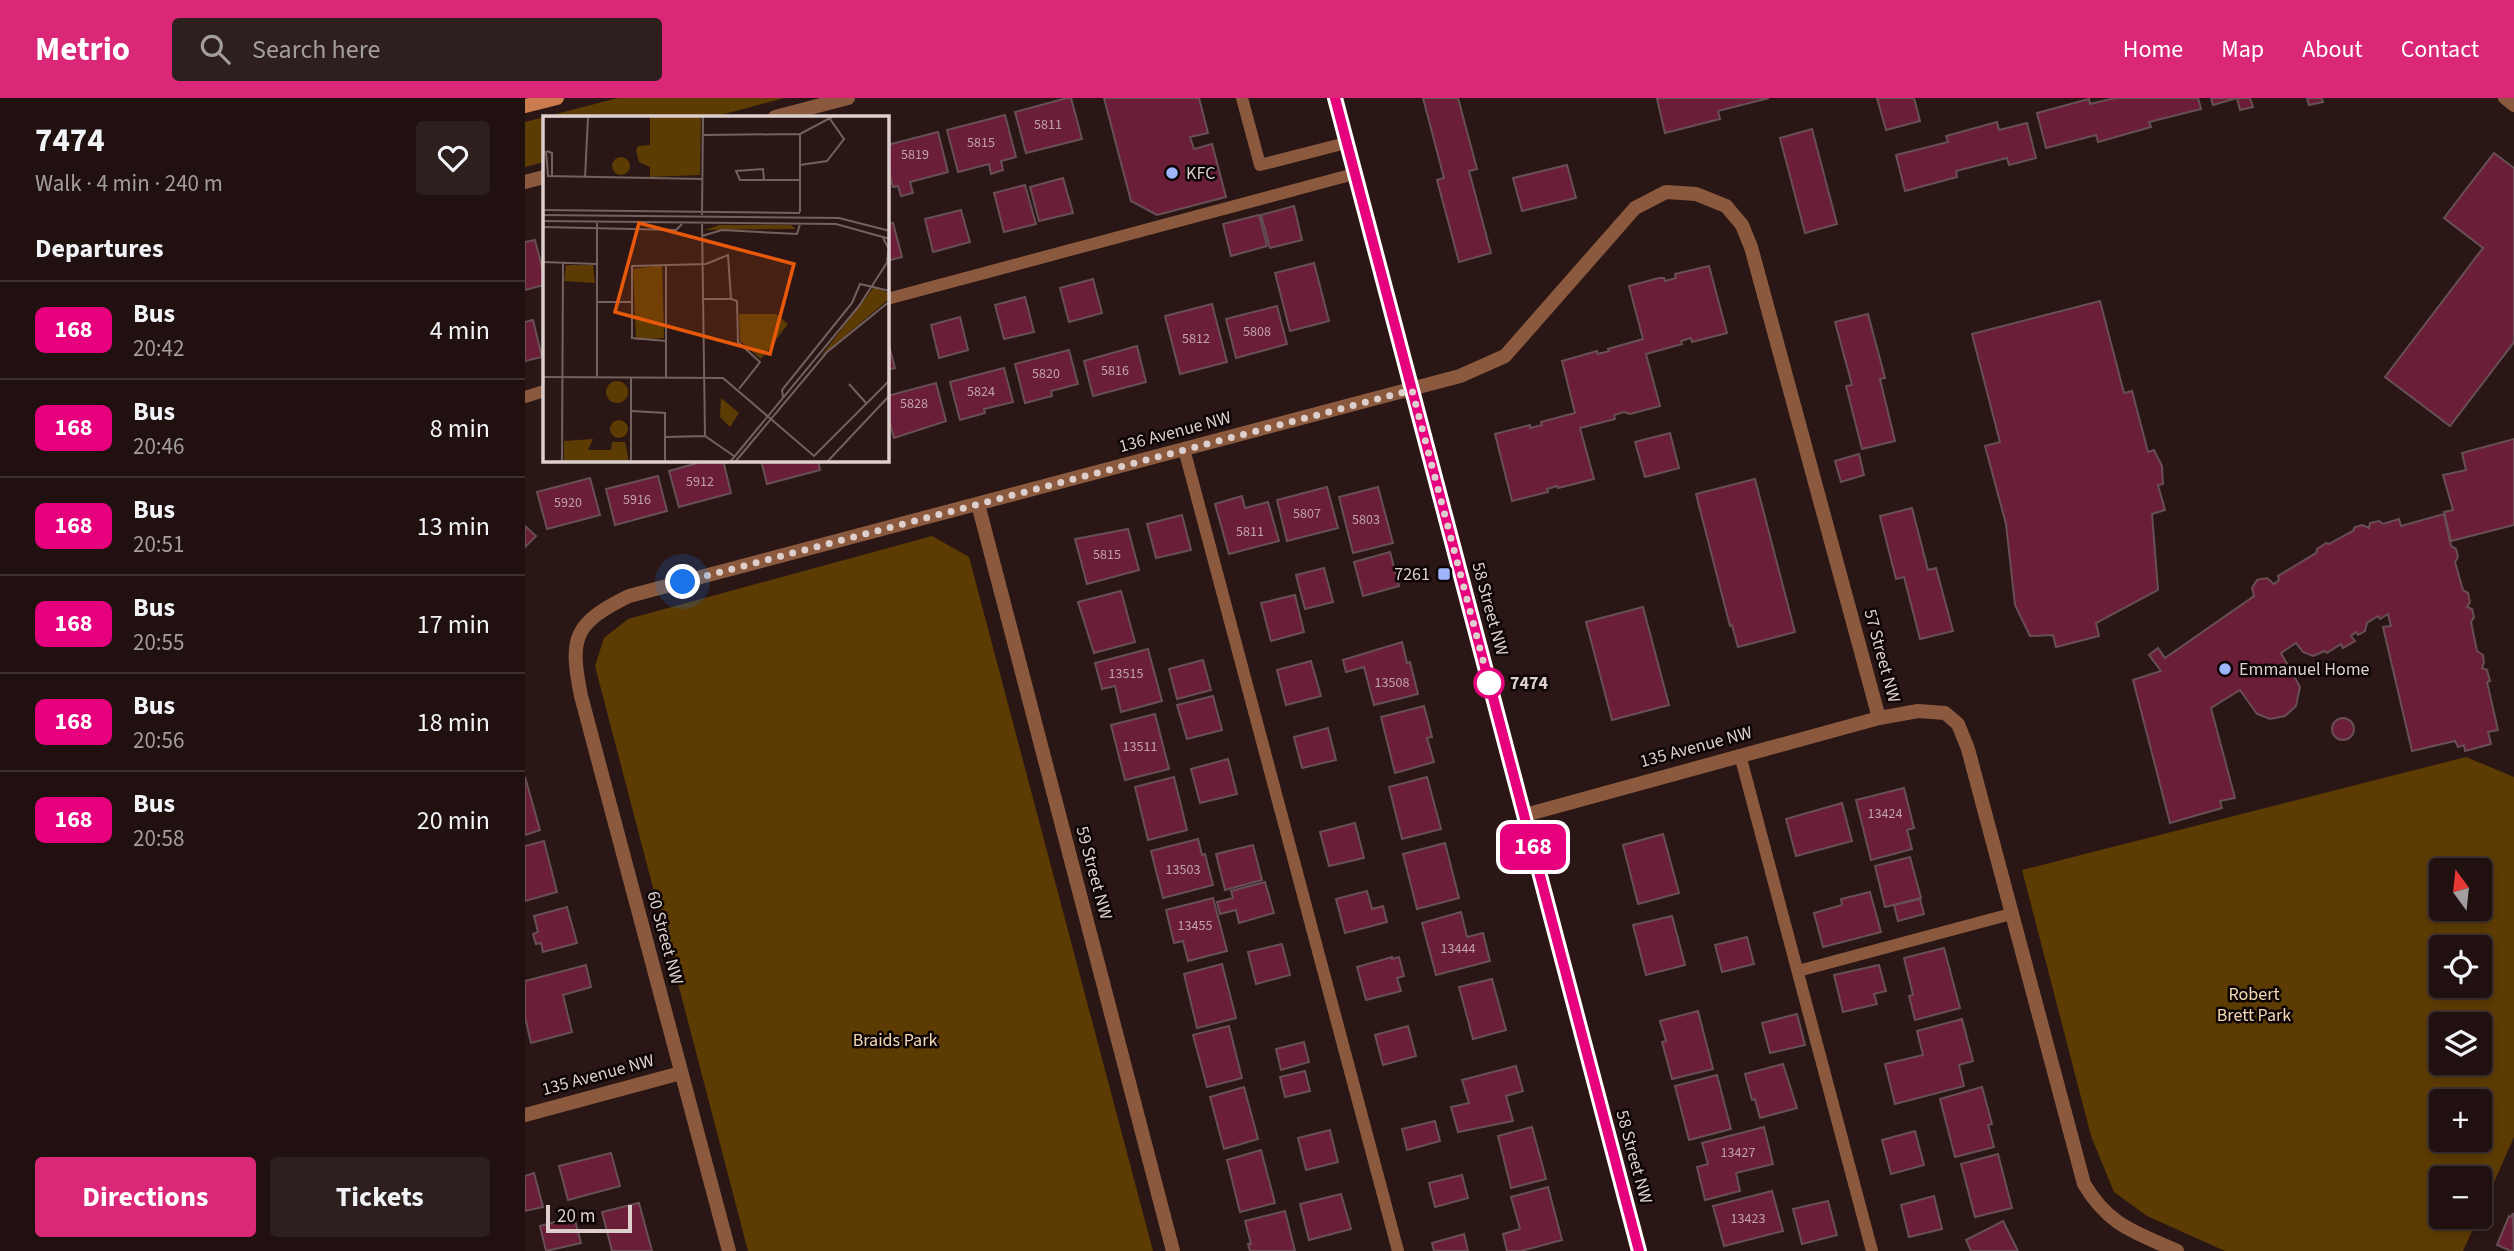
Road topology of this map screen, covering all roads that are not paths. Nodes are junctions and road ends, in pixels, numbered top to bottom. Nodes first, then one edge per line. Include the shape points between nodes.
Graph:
1 (557, 98) edge
2 (849, 98) edge
3 (1242, 98) edge
4 (1335, 98) edge
5 (2504, 98) edge
6 (525, 106) edge
7 (2514, 106) edge
8 (779, 116) edge
9 (1346, 143) junction
10 (1354, 174) junction
11 (543, 177) edge
12 (525, 182) edge
13 (1726, 206) joint
14 (889, 298) edge
15 (1412, 390) junction
16 (543, 391) edge
17 (525, 397) edge
18 (1184, 449) junction
19 (978, 504) junction
20 (579, 633) joint
21 (1879, 718) junction
22 (1740, 755) junction
23 (1525, 815) junction
24 (2011, 914) junction
25 (1798, 971) junction
26 (681, 1073) junction
27 (525, 1115) edge
28 (729, 1251) edge
29 (1173, 1251) edge
30 (1398, 1251) edge
31 (1639, 1251) edge
32 (1872, 1251) edge
33 (2177, 1251) edge

1 - 6 main road
2 - 8 street
3 - 9 lane via 1260,165
4 - 9 street, 58 Street NW
5 - 7 lane
9 - 10 street, 58 Street NW
10 - 14 lane
10 - 15 street, 58 Street NW
11 - 12 street
13 - 15 street, 136 Avenue NW via 1696,194 1666,192 1635,208 1505,356
13 - 21 street, 57 Street NW via 1742,225 1751,247
15 - 18 street, 136 Avenue NW
15 - 23 street, 58 Street NW
16 - 17 lane
18 - 19 street, 136 Avenue NW
18 - 30 lane
19 - 20 street, 136 Avenue NW via 629,596 600,611
19 - 29 street, 59 Street NW
20 - 26 street, 60 Street NW via 574,662 581,696
21 - 22 street, 135 Avenue NW
21 - 24 street, 57 Street NW via 1945,712 1958,724
22 - 23 street, 135 Avenue NW
22 - 25 lane
23 - 31 street, 58 Street NW
24 - 25 lane
24 - 33 street, 57 Street NW via 2084,1184 2097,1205 2116,1222
25 - 32 lane
26 - 27 street, 135 Avenue NW
26 - 28 street, 60 Street NW

